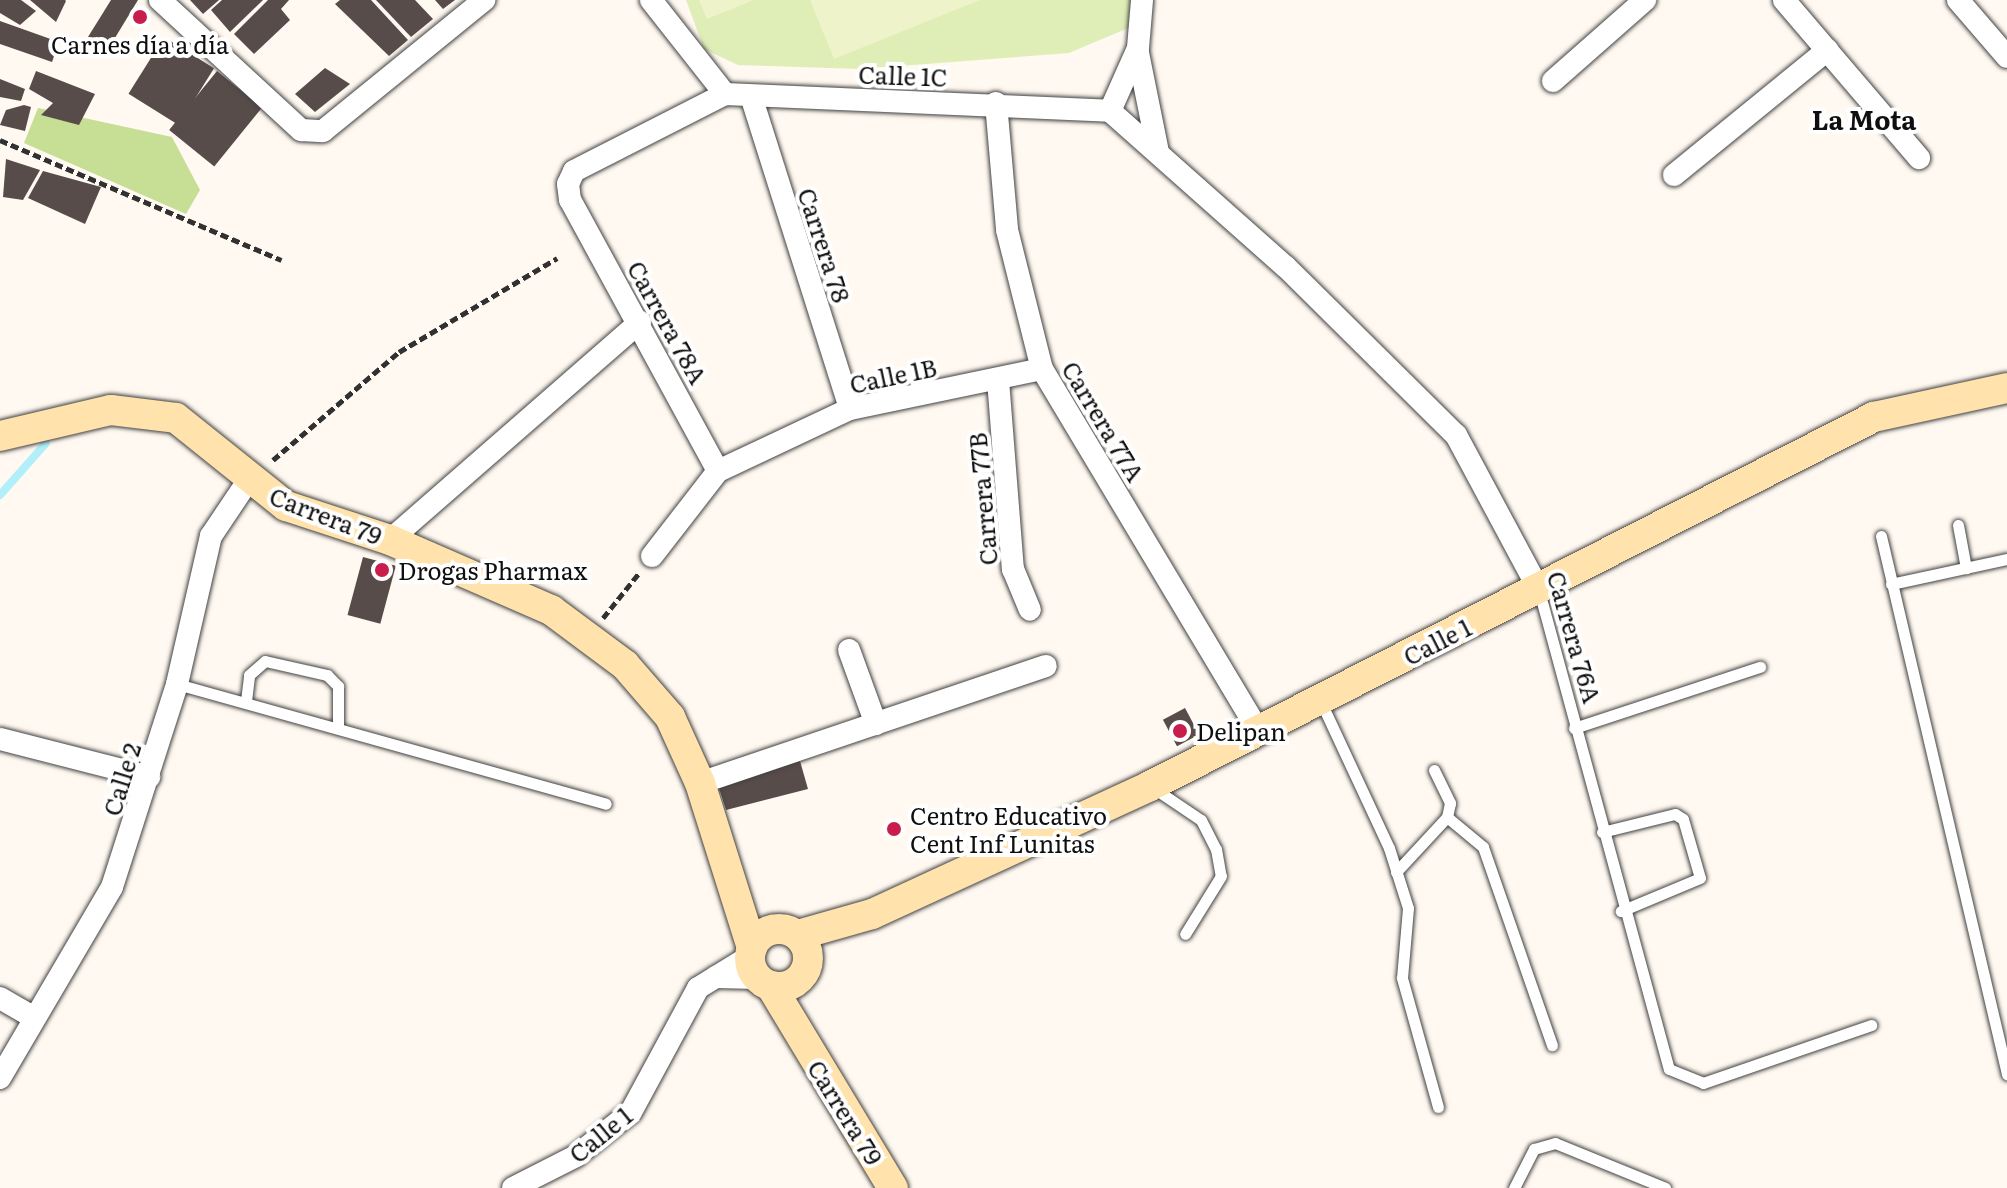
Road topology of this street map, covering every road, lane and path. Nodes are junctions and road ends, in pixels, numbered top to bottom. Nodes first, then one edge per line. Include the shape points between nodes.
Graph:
1 (160, 0) edge
2 (484, 0) edge
3 (651, 0) edge
4 (1142, 0) edge
5 (1645, 0) edge
6 (1784, 0) edge
7 (1958, 0) edge
8 (1138, 48) junction
9 (1827, 50) junction
10 (2007, 57) edge
11 (1553, 81) dead end
12 (725, 94) junction
13 (751, 96) junction
14 (996, 103) junction
15 (1110, 111) junction
16 (0, 140) edge
17 (1160, 156) junction
18 (1919, 158) dead end
19 (1674, 175) dead end
20 (557, 258) dead end
21 (282, 260) dead end
22 (640, 322) junction
23 (1042, 369) junction
24 (998, 380) junction
25 (2007, 388) edge
26 (850, 409) junction
27 (0, 436) edge
28 (718, 471) junction
29 (259, 472) junction
30 (1958, 525) dead end
31 (1881, 536) dead end
32 (390, 540) junction
33 (652, 556) joint
34 (2007, 559) edge
35 (1966, 568) junction
36 (1891, 584) junction
37 (1539, 590) junction
38 (1030, 610) dead end
39 (589, 636) junction
40 (849, 650) dead end
41 (1046, 666) dead end
42 (1760, 667) dead end
43 (177, 684) junction
44 (1320, 700) junction
45 (246, 701) junction
46 (876, 724) junction
47 (338, 725) junction
48 (1574, 728) junction
49 (1259, 731) junction
50 (0, 739) edge
51 (1434, 770) dead end
52 (149, 777) junction
53 (700, 783) junction
54 (1150, 786) junction
55 (606, 804) dead end
56 (1447, 817) junction
57 (1602, 832) junction
58 (1396, 872) junction
59 (735, 902) junction
60 (1621, 911) junction
61 (872, 914) junction
62 (787, 932) junction
63 (1185, 934) dead end
64 (772, 969) junction
65 (0, 998) edge
66 (31, 1016) junction
67 (1871, 1025) dead end
68 (1552, 1045) dead end
69 (2007, 1074) edge
70 (0, 1078) edge
71 (1438, 1107) dead end
72 (540, 1181) edge
73 (513, 1188) edge
74 (893, 1188) edge
75 (1514, 1188) edge
76 (1665, 1188) edge

1 - 2 street via 301,130 323,131
3 - 12 street via 703,75
4 - 8 street
5 - 11 street
6 - 9 street
7 - 10 street
8 - 15 street
8 - 17 street
9 - 18 street
9 - 19 street
12 - 13 street, Calle 1C
12 - 22 street, Carrera 78A via 574,171 570,200
13 - 14 street, Calle 1C
13 - 26 street, Carrera 78
14 - 15 street, Calle 1C
14 - 23 street, Carrera 77A via 1005,219
15 - 17 street, Carrera 76A
16 - 21 path
17 - 37 street, Carrera 76A via 1456,435
20 - 29 path via 399,352
22 - 28 street, Carrera 78A
22 - 32 street
23 - 24 street, Calle 1B
23 - 49 street, Carrera 77A
24 - 26 street, Calle 1B
24 - 38 street, Carrera 77B via 1013,569
25 - 37 main road, Calle 1 via 1874,417
26 - 28 street, Calle 1B
27 - 29 main road, Carrera 79 via 111,410 143,410 188,424
28 - 33 street
29 - 32 main road, Carrera 79 via 286,506
29 - 43 street, Calle 2 via 211,536
30 - 35 lane
31 - 36 lane
32 - 39 main road, Carrera 79 via 522,594
33 - 39 path
34 - 35 lane
35 - 36 lane
36 - 69 lane
37 - 44 main road, Calle 1
37 - 48 lane, Carrera 76A
39 - 53 main road, Carrera 79 via 670,717
40 - 46 street
41 - 46 street
42 - 48 lane
43 - 45 lane
43 - 52 street, Calle 2
44 - 49 main road, Calle 1
44 - 58 lane
45 - 47 lane
45 - 47 lane via 249,675 265,661 327,675 338,686
46 - 53 street
47 - 55 lane
48 - 57 lane, Carrera 76A
49 - 54 main road, Calle 1
50 - 52 street
51 - 56 lane via 1450,803
52 - 66 street, Calle 2 via 112,887
53 - 59 main road, Carrera 79
54 - 61 main road, Calle 1
54 - 63 lane via 1201,820 1216,849 1221,876
56 - 58 lane
56 - 68 lane via 1483,847
57 - 60 lane, Carrera 76A
57 - 60 lane via 1675,814 1683,819 1700,878
58 - 71 lane via 1408,908 1402,978 1409,1024
59 - 62 main road
59 - 64 main road, Carrera 79
60 - 67 lane, Carrera 76A via 1669,1069 1687,1081 1703,1083
61 - 62 main road, Calle 1
61 - 64 main road, Calle 1
62 - 64 main road
62 - 64 main road
64 - 72 street, Calle 1 via 715,977 685,1005 631,1112
64 - 74 main road, Carrera 79 via 800,1036
65 - 66 street
66 - 70 street, Calle 2
72 - 73 street, Calle 1
75 - 76 lane via 1534,1149 1555,1143

